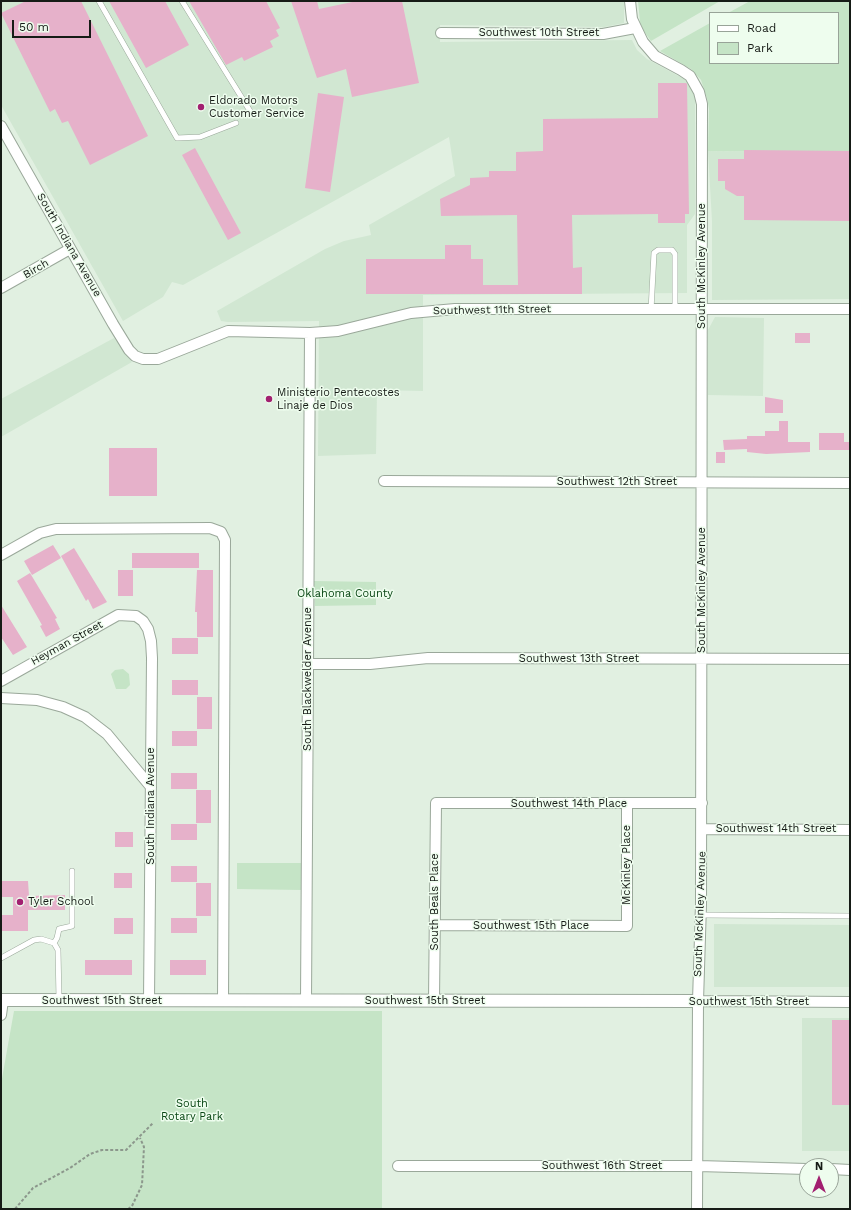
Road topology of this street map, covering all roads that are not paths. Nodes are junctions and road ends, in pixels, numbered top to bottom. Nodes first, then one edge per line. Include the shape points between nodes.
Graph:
1 (99, 1) edge
2 (182, 1) edge
3 (630, 1) edge
4 (635, 28) junction
5 (441, 33) dead end
6 (250, 111) dead end
7 (236, 123) dead end
8 (2, 129) edge
9 (70, 249) junction
10 (1, 288) edge
11 (850, 309) edge
12 (651, 310) junction
13 (675, 310) junction
14 (701, 310) junction
15 (310, 333) junction
16 (143, 359) joint
17 (384, 481) dead end
18 (702, 482) junction
19 (850, 482) edge
20 (1, 555) edge
21 (136, 616) joint
22 (701, 659) junction
23 (850, 659) edge
24 (308, 664) junction
25 (1, 681) edge
26 (1, 698) edge
27 (151, 787) junction
28 (436, 803) joint
29 (702, 803) junction
30 (627, 804) junction
31 (702, 829) junction
32 (850, 830) edge
33 (72, 871) dead end
34 (701, 915) junction
35 (850, 916) edge
36 (435, 925) junction
37 (627, 926) joint
38 (54, 943) junction
39 (1, 958) edge
40 (2, 1000) edge
41 (59, 1000) junction
42 (149, 1001) junction
43 (223, 1001) junction
44 (306, 1002) junction
45 (434, 1002) junction
46 (698, 1002) junction
47 (850, 1002) edge
48 (1, 1015) edge
49 (398, 1166) dead end
50 (698, 1166) junction
51 (799, 1169) edge
52 (839, 1169) edge
53 (850, 1170) edge
54 (698, 1209) edge

1 - 7 lane via 177,138 200,137
2 - 6 lane
3 - 4 street, South McKinley Avenue
4 - 5 street, Southwest 10th Street via 603,34
4 - 14 street, South McKinley Avenue via 655,56 690,76 701,99
8 - 9 street, South Indiana Avenue
9 - 10 street, Birch
9 - 16 street, South Indiana Avenue via 129,350
11 - 14 street, Southwest 11th Street
12 - 13 street, Southwest 11th Street
12 - 13 lane via 654,253 658,250 672,250 675,254
12 - 15 street, Southwest 11th Street via 447,309 411,313 338,331
13 - 14 street, Southwest 11th Street
14 - 18 street, South McKinley Avenue
15 - 16 street, Southwest 11th Street via 228,331 158,360
15 - 24 street, South Blackwelder Avenue
17 - 18 street, Southwest 12th Street
18 - 19 street, Southwest 12th Street
18 - 22 street, South McKinley Avenue
20 - 43 street via 40,533 56,528 210,528 221,532 225,540
21 - 25 street, Heyman Street via 123,614 114,617
21 - 27 street, South Indiana Avenue via 146,625 151,641
22 - 23 street, Southwest 13th Street
22 - 24 street, Southwest 13th Street via 428,658 370,664
22 - 29 street, South McKinley Avenue
24 - 44 street, South Blackwelder Avenue
26 - 27 street via 37,700 63,707 85,717 107,734
27 - 42 street, South Indiana Avenue
28 - 30 street, Southwest 14th Place
28 - 36 street, South Beals Place
29 - 30 street, Southwest 14th Place
29 - 31 street, South McKinley Avenue
30 - 37 street, McKinley Place
31 - 32 street, Southwest 14th Street
31 - 34 street, South McKinley Avenue
33 - 38 lane via 72,926 59,930
34 - 35 lane
34 - 46 street, South McKinley Avenue
36 - 37 street, Southwest 15th Place
36 - 45 street, South Beals Place
38 - 39 lane via 41,939 34,940
38 - 41 lane via 58,950
40 - 41 street, Southwest 15th Street
40 - 48 street
41 - 42 street, Southwest 15th Street
42 - 43 street, Southwest 15th Street
43 - 44 street, Southwest 15th Street
44 - 45 street, Southwest 15th Street
45 - 46 street, Southwest 15th Street
46 - 47 street, Southwest 15th Street
46 - 50 street, South McKinley Avenue
49 - 50 street, Southwest 16th Street
50 - 51 street, Southwest 16th Street
50 - 54 street, South McKinley Avenue
52 - 53 street

